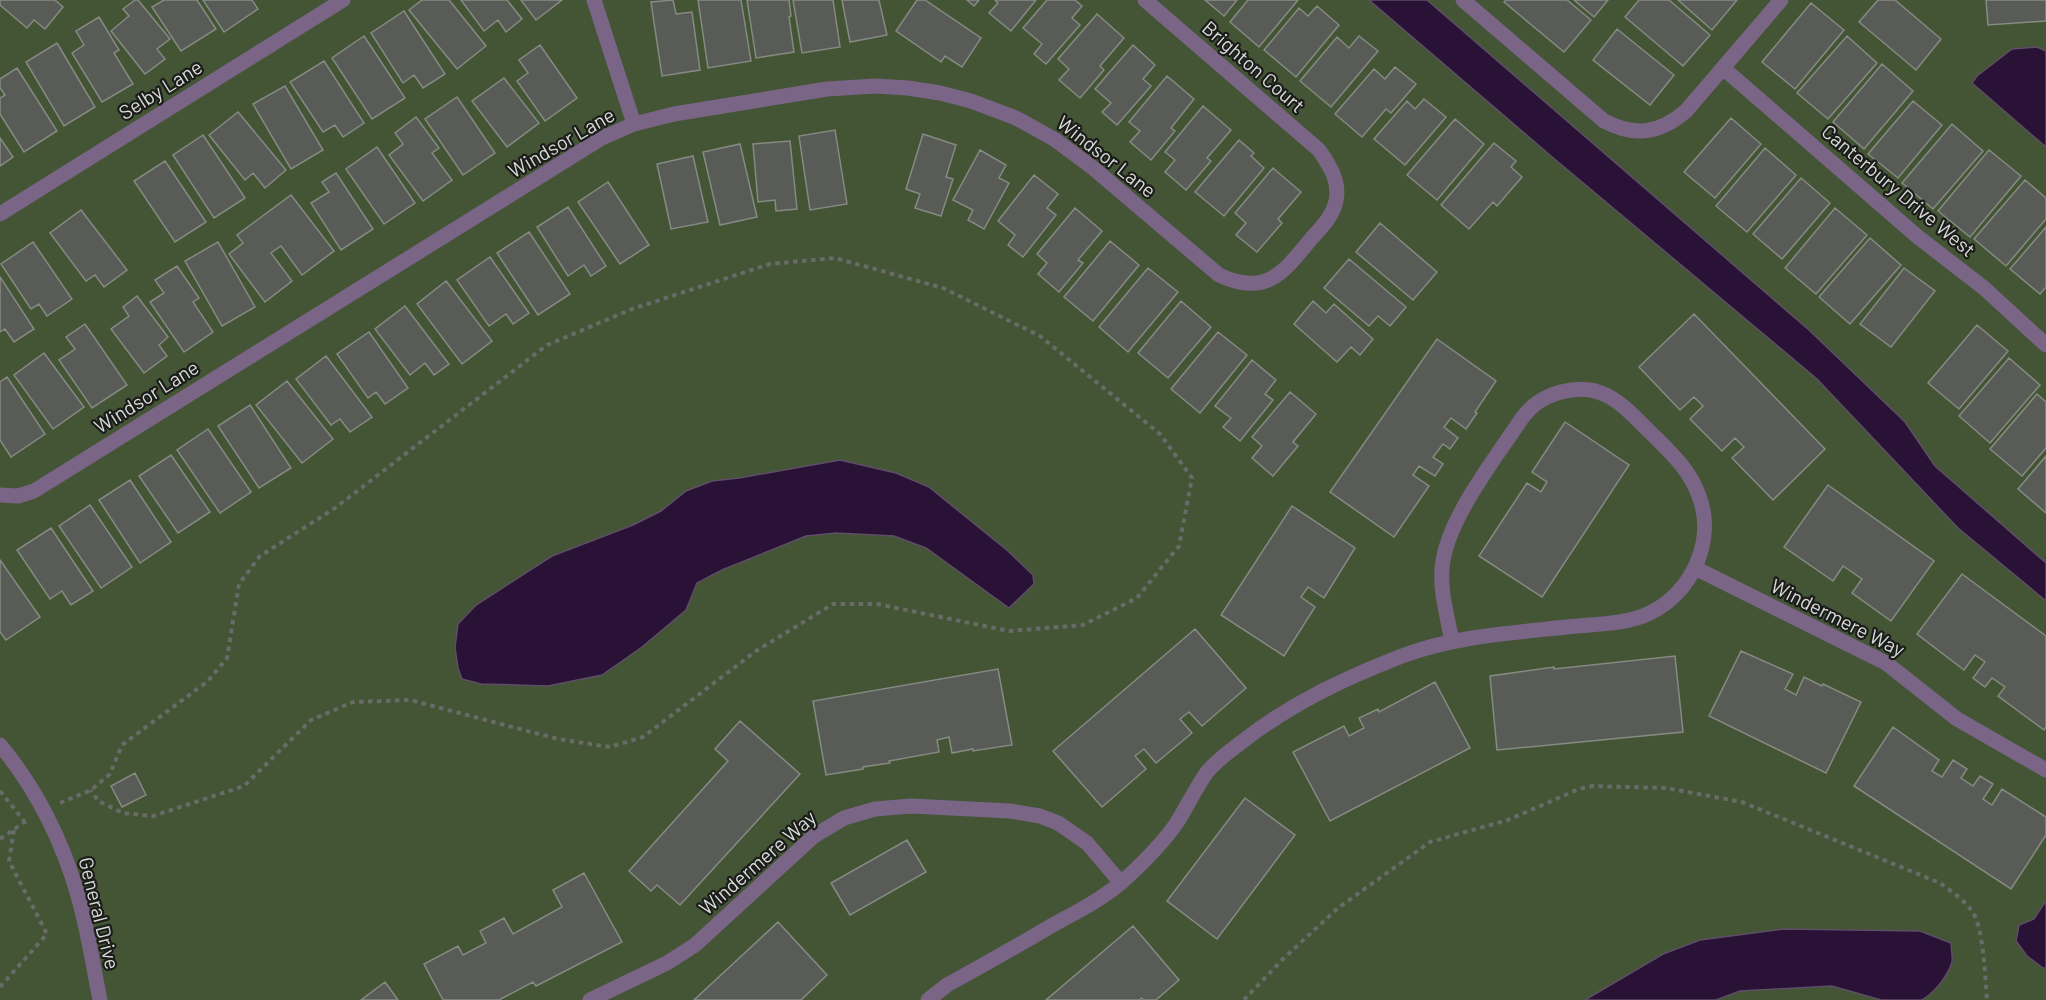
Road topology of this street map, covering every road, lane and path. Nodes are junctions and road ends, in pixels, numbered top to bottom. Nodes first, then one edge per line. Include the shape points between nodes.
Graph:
1 (343, 0) edge
2 (594, 0) edge
3 (1145, 0) edge
4 (1464, 0) edge
5 (1781, 0) edge
6 (1723, 68) junction
7 (634, 124) junction
8 (0, 214) edge
9 (1235, 282) joint
10 (2046, 345) edge
11 (0, 495) edge
12 (1695, 568) junction
13 (1452, 642) junction
14 (0, 745) edge
15 (2046, 770) edge
16 (91, 790) joint
17 (0, 791) edge
18 (24, 821) dead end
19 (14, 828) dead end
20 (1121, 883) junction
21 (0, 987) edge
22 (100, 1000) edge
23 (590, 1000) edge
24 (928, 1000) edge
25 (1244, 1000) edge
26 (1987, 1000) edge

1 - 8 street, Selby Lane
2 - 7 street
3 - 9 street, Brighton Court via 1318,150 1332,168 1337,184 1330,217 1289,266 1260,283
4 - 6 street via 1604,121 1618,128 1650,131 1673,122
5 - 6 street
6 - 10 street, Canterbury Drive West
7 - 9 street, Windsor Lane via 827,89 908,88 971,101 1016,118 1054,139 1219,275
7 - 11 street, Windsor Lane via 602,138 34,491 18,496
12 - 13 street via 1665,604 1635,619
12 - 13 street via 1704,536 1704,518 1695,485 1676,458 1608,394 1575,388 1546,396 1522,418 1451,530 1445,548 1442,586
12 - 15 street, Windermere Way via 1886,663 1957,719
13 - 20 street via 1350,676 1262,726 1208,771 1175,824
14 - 22 street, General Drive via 36,796 60,844 78,896
16 - 16 path via 98,801 123,813 153,816 244,786 311,720 353,702 410,700 558,738 610,747 643,737 756,651 833,604 877,604 1009,631 1083,625 1137,598 1179,546 1192,478 1160,434 1040,336 943,288 835,258 770,264 632,309 547,345 335,508 260,556 239,584 227,658 208,681 122,745 110,774
17 - 18 path
19 - 21 path via 9,861 47,934
20 - 23 street, Windermere Way via 1087,843 1040,816 922,806 875,809 844,818 814,836 695,945
20 - 24 street
25 - 26 path via 1338,908 1430,842 1508,820 1593,786 1666,788 1742,802 1940,883 1974,913 1984,954

